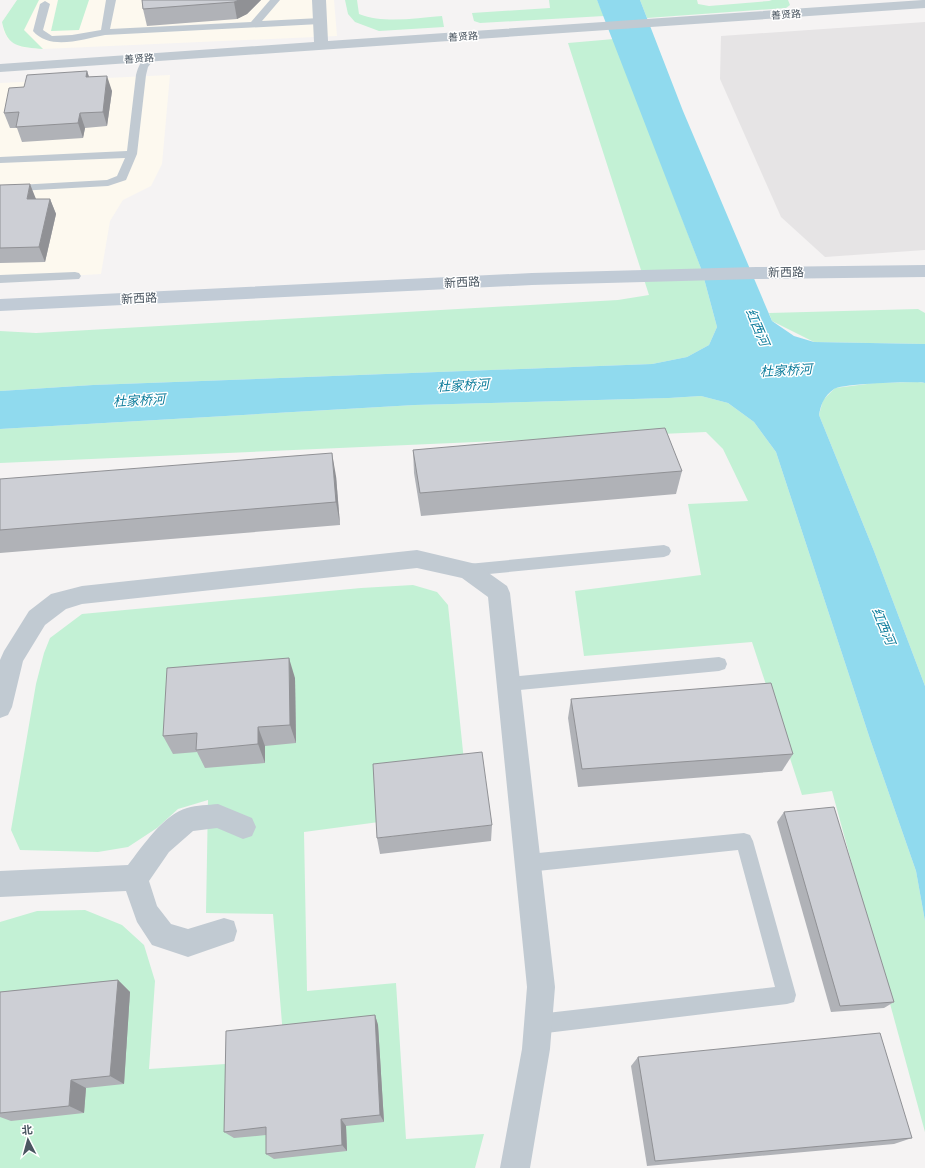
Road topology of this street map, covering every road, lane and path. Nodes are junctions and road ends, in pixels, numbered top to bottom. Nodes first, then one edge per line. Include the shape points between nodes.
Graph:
1 (111, 0) edge
2 (274, 0) edge
3 (319, 0) edge
4 (802, 0) edge
5 (45, 4) dead end
6 (925, 4) edge
7 (809, 12) junction
8 (320, 21) junction
9 (254, 24) junction
10 (104, 32) junction
11 (321, 46) junction
12 (150, 58) junction
13 (0, 68) edge
14 (132, 154) junction
15 (0, 160) edge
16 (0, 189) edge
17 (925, 271) edge
18 (75, 276) dead end
19 (0, 279) edge
20 (0, 305) edge
21 (664, 551) dead end
22 (468, 570) junction
23 (719, 664) dead end
24 (509, 684) junction
25 (0, 707) edge
26 (243, 827) dead end
27 (528, 863) junction
28 (135, 878) junction
29 (0, 884) edge
30 (224, 931) dead end
31 (538, 1024) junction
32 (515, 1168) edge

1 - 10 lane
2 - 9 lane
3 - 8 street
4 - 7 street
5 - 10 lane via 38,31 50,39
6 - 7 street, 善贤路
7 - 11 street, 善贤路
8 - 9 lane
8 - 11 street
9 - 10 lane
11 - 12 street, 善贤路
12 - 13 street, 善贤路
12 - 14 lane via 141,75
14 - 15 lane
14 - 16 lane via 122,178 108,183
17 - 20 street, 新西路 via 532,279
18 - 19 lane
21 - 22 lane
22 - 24 street via 498,593
22 - 25 street via 417,559 82,595 59,601 37,618 12,658
23 - 24 lane
24 - 27 street
26 - 28 street via 218,816 187,820 160,843
27 - 31 street via 541,987
27 - 31 lane via 744,840 787,995
28 - 29 street
28 - 30 street via 146,913 162,935 188,943
31 - 32 street

